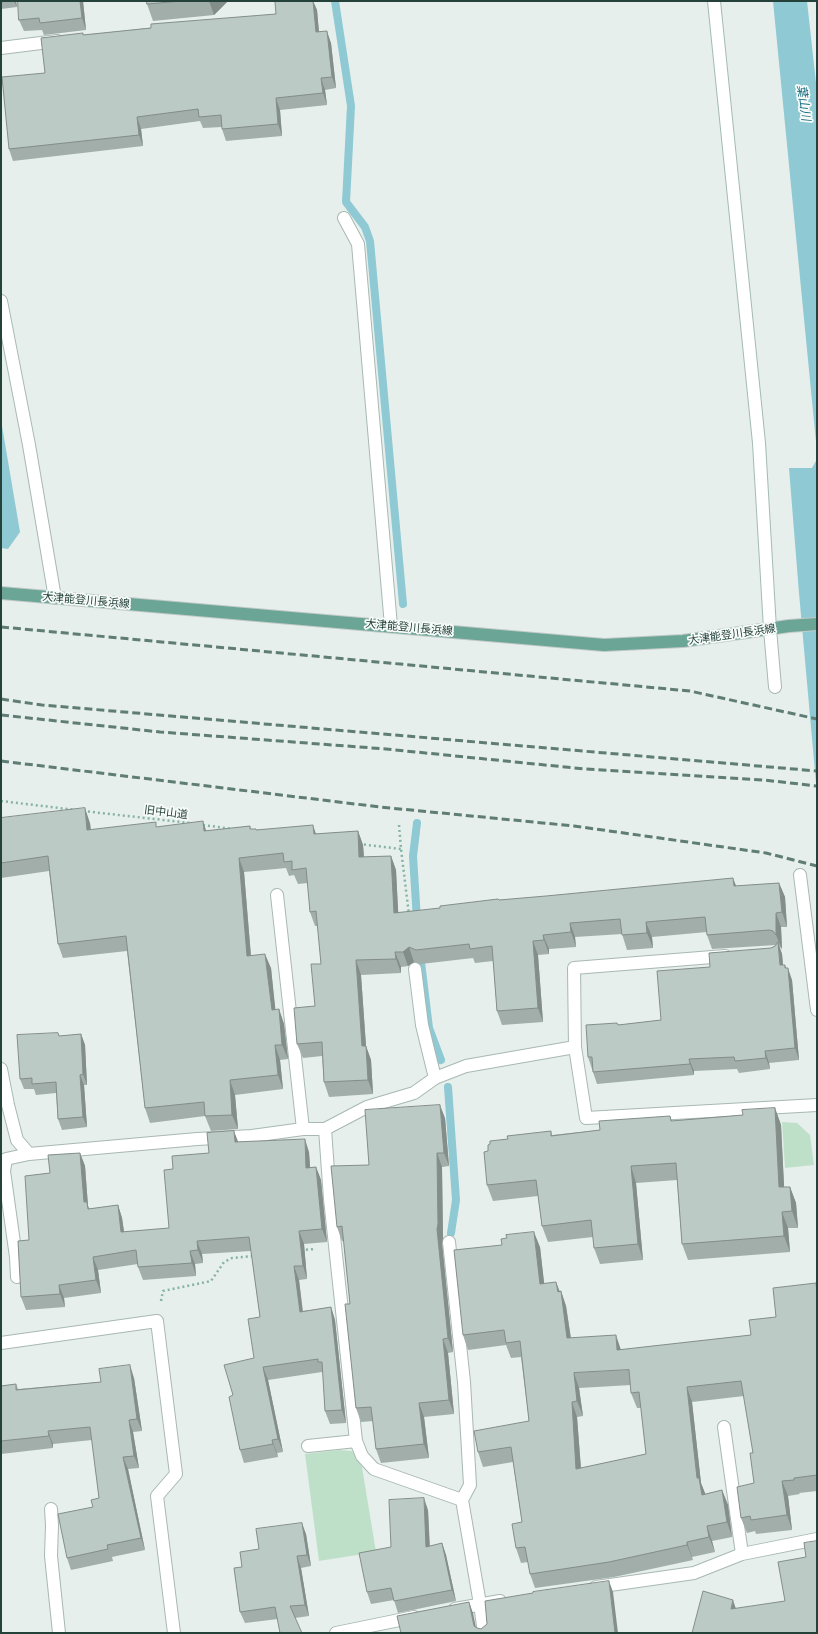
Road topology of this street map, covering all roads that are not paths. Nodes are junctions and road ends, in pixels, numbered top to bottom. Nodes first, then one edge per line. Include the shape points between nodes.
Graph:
1 (714, 1) edge
2 (72, 39) edge
3 (1, 48) edge
4 (344, 218) dead end
5 (1, 301) edge
6 (1, 593) edge
7 (55, 598) junction
8 (817, 624) edge
9 (391, 626) junction
10 (770, 629) junction
11 (775, 687) dead end
12 (800, 875) dead end
13 (277, 895) dead end
14 (736, 955) edge
15 (415, 969) dead end
16 (817, 1010) edge
17 (575, 1047) junction
18 (1, 1069) edge
19 (435, 1078) junction
20 (817, 1105) edge
21 (303, 1129) junction
22 (325, 1129) junction
23 (29, 1154) junction
24 (449, 1242) dead end
25 (17, 1277) dead end
26 (1, 1343) edge
27 (724, 1427) dead end
28 (356, 1441) junction
29 (308, 1446) dead end
30 (462, 1500) junction
31 (51, 1509) dead end
32 (817, 1539) edge
33 (742, 1554) junction
34 (587, 1588) edge
35 (510, 1599) edge
36 (480, 1604) junction
37 (442, 1612) edge
38 (427, 1615) edge
39 (59, 1633) edge
40 (174, 1633) edge
41 (336, 1633) edge
42 (484, 1633) edge

1 - 10 street via 759,443
2 - 3 street
4 - 9 street via 358,244
5 - 7 street
6 - 7 main road, 大津能登川長浜線
7 - 9 main road, 大津能登川長浜線
8 - 10 main road, 大津能登川長浜線
9 - 10 main road, 大津能登川長浜線 via 604,645 683,642
10 - 11 street
12 - 16 street
13 - 21 street
14 - 17 street via 574,968
15 - 19 street via 422,1025
17 - 19 street via 466,1066
17 - 20 street via 586,1118
18 - 23 street via 17,1140
19 - 22 street via 414,1093 367,1107
21 - 22 street
21 - 23 street via 252,1136
22 - 28 street
23 - 25 street via 6,1159 4,1171
24 - 30 street via 464,1382 470,1485
26 - 40 street via 157,1321 176,1474 157,1496
27 - 33 street
28 - 29 street
28 - 30 street via 362,1456 374,1469
30 - 36 street
31 - 39 street via 52,1556
32 - 33 street
33 - 34 street via 694,1573
35 - 36 street
36 - 37 street
36 - 42 street
38 - 41 street

